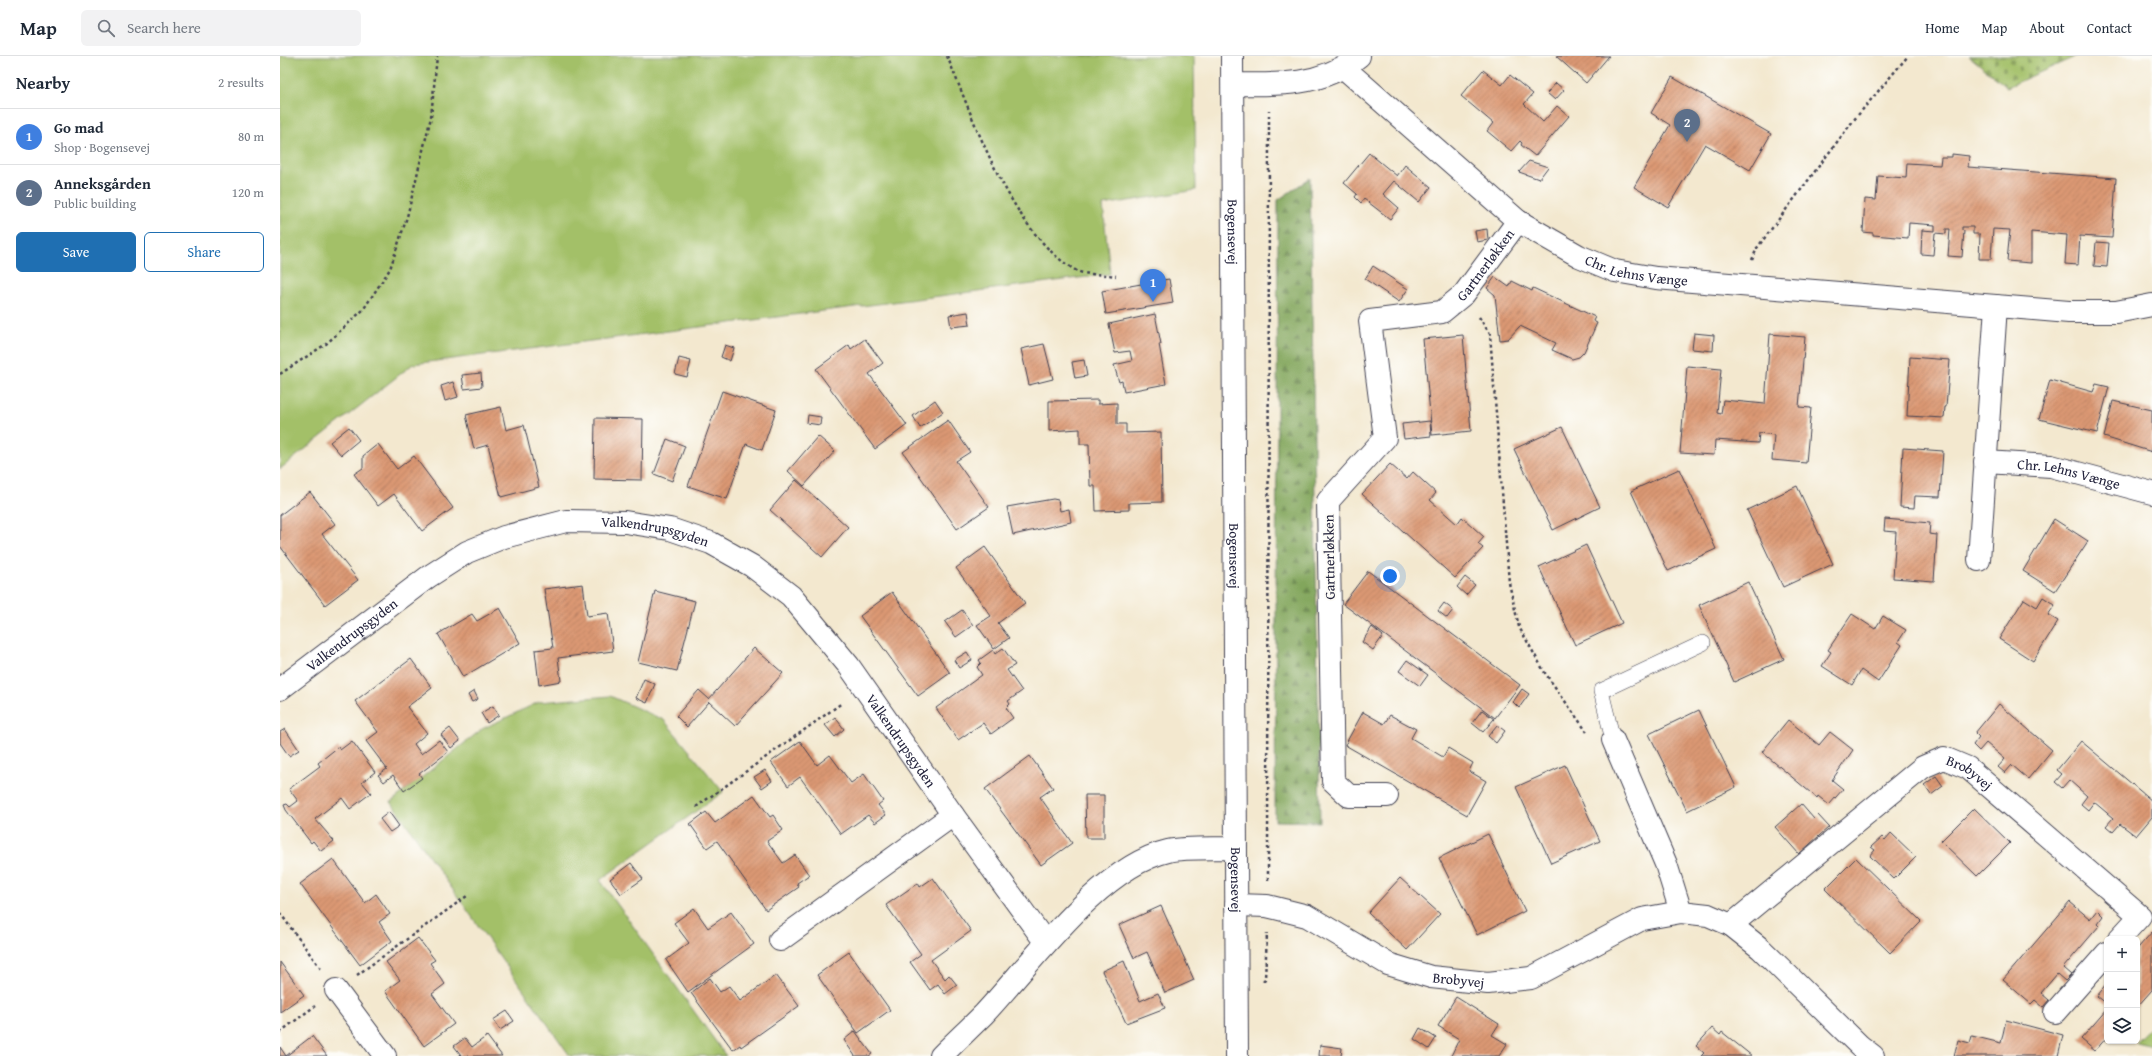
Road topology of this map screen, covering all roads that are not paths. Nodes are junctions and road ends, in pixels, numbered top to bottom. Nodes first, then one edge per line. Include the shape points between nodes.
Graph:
1 (1232, 56) edge
2 (1352, 62) edge
3 (1233, 84) junction
4 (1518, 221) junction
5 (2152, 305) edge
6 (1996, 306) junction
7 (1985, 462) junction
8 (2152, 493) edge
9 (1979, 560) dead end
10 (1703, 643) dead end
11 (280, 689) edge
12 (1613, 740) joint
13 (1387, 796) dead end
14 (953, 815) junction
15 (1235, 848) junction
16 (1236, 905) junction
17 (1681, 912) junction
18 (1730, 926) junction
19 (2122, 936) edge
20 (780, 940) dead end
21 (1046, 943) junction
22 (2104, 956) edge
23 (336, 990) road end
24 (2055, 1012) dead end
25 (385, 1056) edge
26 (941, 1056) edge
27 (1237, 1056) edge
28 (1873, 1056) edge

1 - 3 street, Bogensevej
2 - 3 street via 1316,79 1269,84
2 - 4 street, Chr. Lehns Vænge
3 - 15 street, Bogensevej
4 - 6 street, Chr. Lehns Vænge via 1579,256 1616,271 1656,278
4 - 13 street, Gartnerløkken via 1464,294 1442,312 1370,321 1385,438 1328,501 1333,781 1349,796
5 - 6 street, Chr. Lehns Vænge via 2116,312 2069,312
6 - 7 street
7 - 8 street, Chr. Lehns Vænge via 2051,466
7 - 9 street
10 - 12 lane via 1600,691
11 - 14 street, Valkendrupsgyden via 428,576 468,552 504,537 566,521 625,522 670,529 711,543 752,566 791,596 849,666
12 - 17 street via 1666,864
14 - 20 street
14 - 21 street, Valkendrupsgyden
15 - 16 street, Bogensevej
15 - 21 street via 1168,850 1138,862 1105,883
16 - 17 street, Brobyvej via 1268,906 1307,916 1388,964 1432,977 1488,984 1531,978 1642,919
16 - 27 street, Bogensevej
17 - 18 street, Brobyvej via 1708,915
18 - 19 street, Brobyvej via 1923,767 1944,758 1968,768 2140,916
18 - 28 street, Brobyvej via 1760,948
21 - 26 street via 984,1014
22 - 24 street
23 - 25 street

